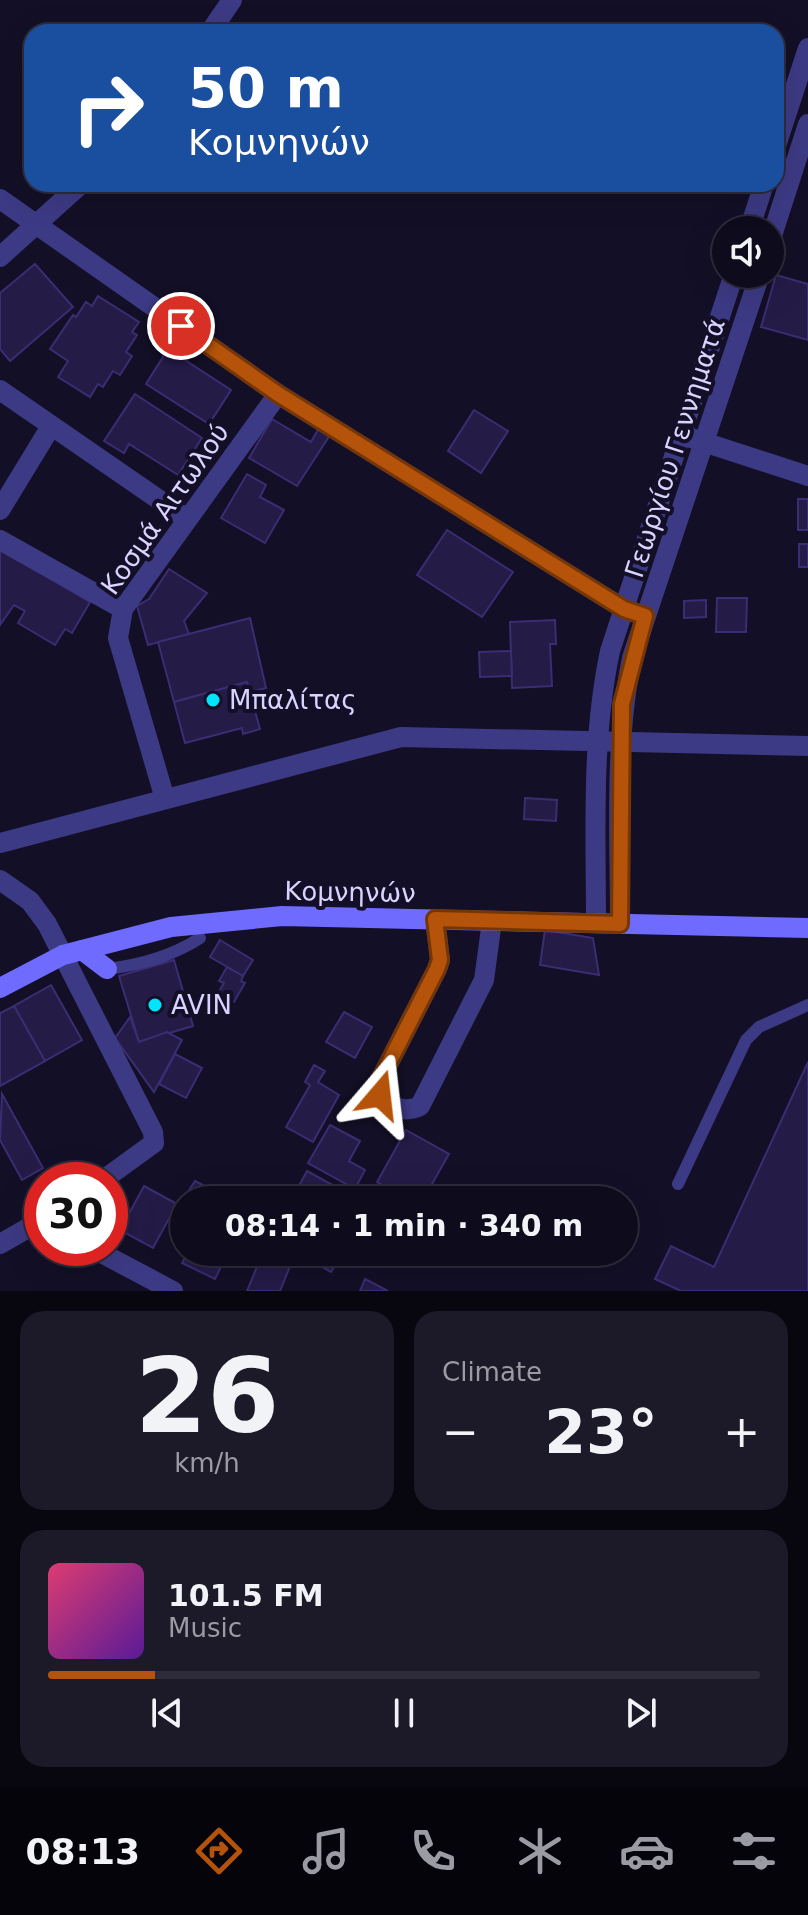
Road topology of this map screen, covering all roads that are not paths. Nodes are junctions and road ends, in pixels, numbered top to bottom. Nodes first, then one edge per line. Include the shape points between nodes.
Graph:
1 (232, 0) edge
2 (216, 24) edge
3 (808, 48) edge
4 (784, 122) edge
5 (808, 124) edge
6 (72, 192) edge
7 (761, 192) edge
8 (0, 199) edge
9 (754, 216) edge
10 (778, 216) edge
11 (37, 225) junction
12 (0, 257) edge
13 (729, 288) edge
14 (755, 288) edge
15 (0, 390) edge
16 (278, 394) junction
17 (50, 428) junction
18 (682, 435) junction
19 (704, 444) junction
20 (808, 476) edge
21 (0, 510) edge
22 (187, 519) junction
23 (0, 540) edge
24 (123, 609) junction
25 (624, 609) junction
26 (645, 616) junction
27 (596, 740) junction
28 (621, 740) junction
29 (808, 746) edge
30 (165, 799) junction
31 (0, 843) edge
32 (0, 880) edge
33 (435, 919) junction
34 (492, 921) junction
35 (596, 923) junction
36 (620, 924) junction
37 (808, 928) edge
38 (203, 931) junction
39 (72, 953) junction
40 (107, 969) joint
41 (0, 988) edge
42 (808, 1005) edge
43 (128, 1162) edge
44 (678, 1184) dead end
45 (24, 1231) edge
46 (0, 1244) edge
47 (126, 1266) edge
48 (173, 1291) edge

1 - 2 street
3 - 4 street
5 - 10 street
6 - 11 street
7 - 9 street
8 - 11 street
11 - 12 street
11 - 16 street
13 - 18 street, Γεωργίου Γεννηματά
14 - 19 street, Γεωργίου Γεννηματά
15 - 17 street
16 - 22 street, Κοσμά Αιτωλού
16 - 25 street
17 - 21 street
17 - 22 street
18 - 19 street
18 - 25 street, Γεωργίου Γεννηματά
19 - 20 street
19 - 26 street, Γεωργίου Γεννηματά
22 - 24 street, Κοσμά Αιτωλού
23 - 24 street
24 - 30 street, Κοσμά Αιτωλού via 118,638
25 - 26 street
25 - 27 street, Γεωργίου Γεννηματά via 610,651
26 - 28 street, Γεωργίου Γεννηματά via 622,704
27 - 28 street
27 - 30 street via 401,737
27 - 35 street, Γεωργίου Γεννηματά
28 - 29 street
28 - 36 street, Γεωργίου Γεννηματά
30 - 31 street
32 - 39 street via 30,901
33 - 34 main road, Κομνηνών
33 - 34 street via 437,969 379,1082 380,1095 410,1111 420,1106 484,980
33 - 38 main road, Κομνηνών via 282,916
34 - 35 main road, Κομνηνών
35 - 36 main road, Κομνηνών
36 - 37 main road, Κομνηνών
38 - 39 main road, Κομνηνών via 171,927
38 - 40 lane via 180,951
39 - 40 main road
39 - 41 main road, Κομνηνών
39 - 43 street via 153,1132 154,1143
42 - 44 lane via 759,1027 746,1040
45 - 46 street
47 - 48 street

